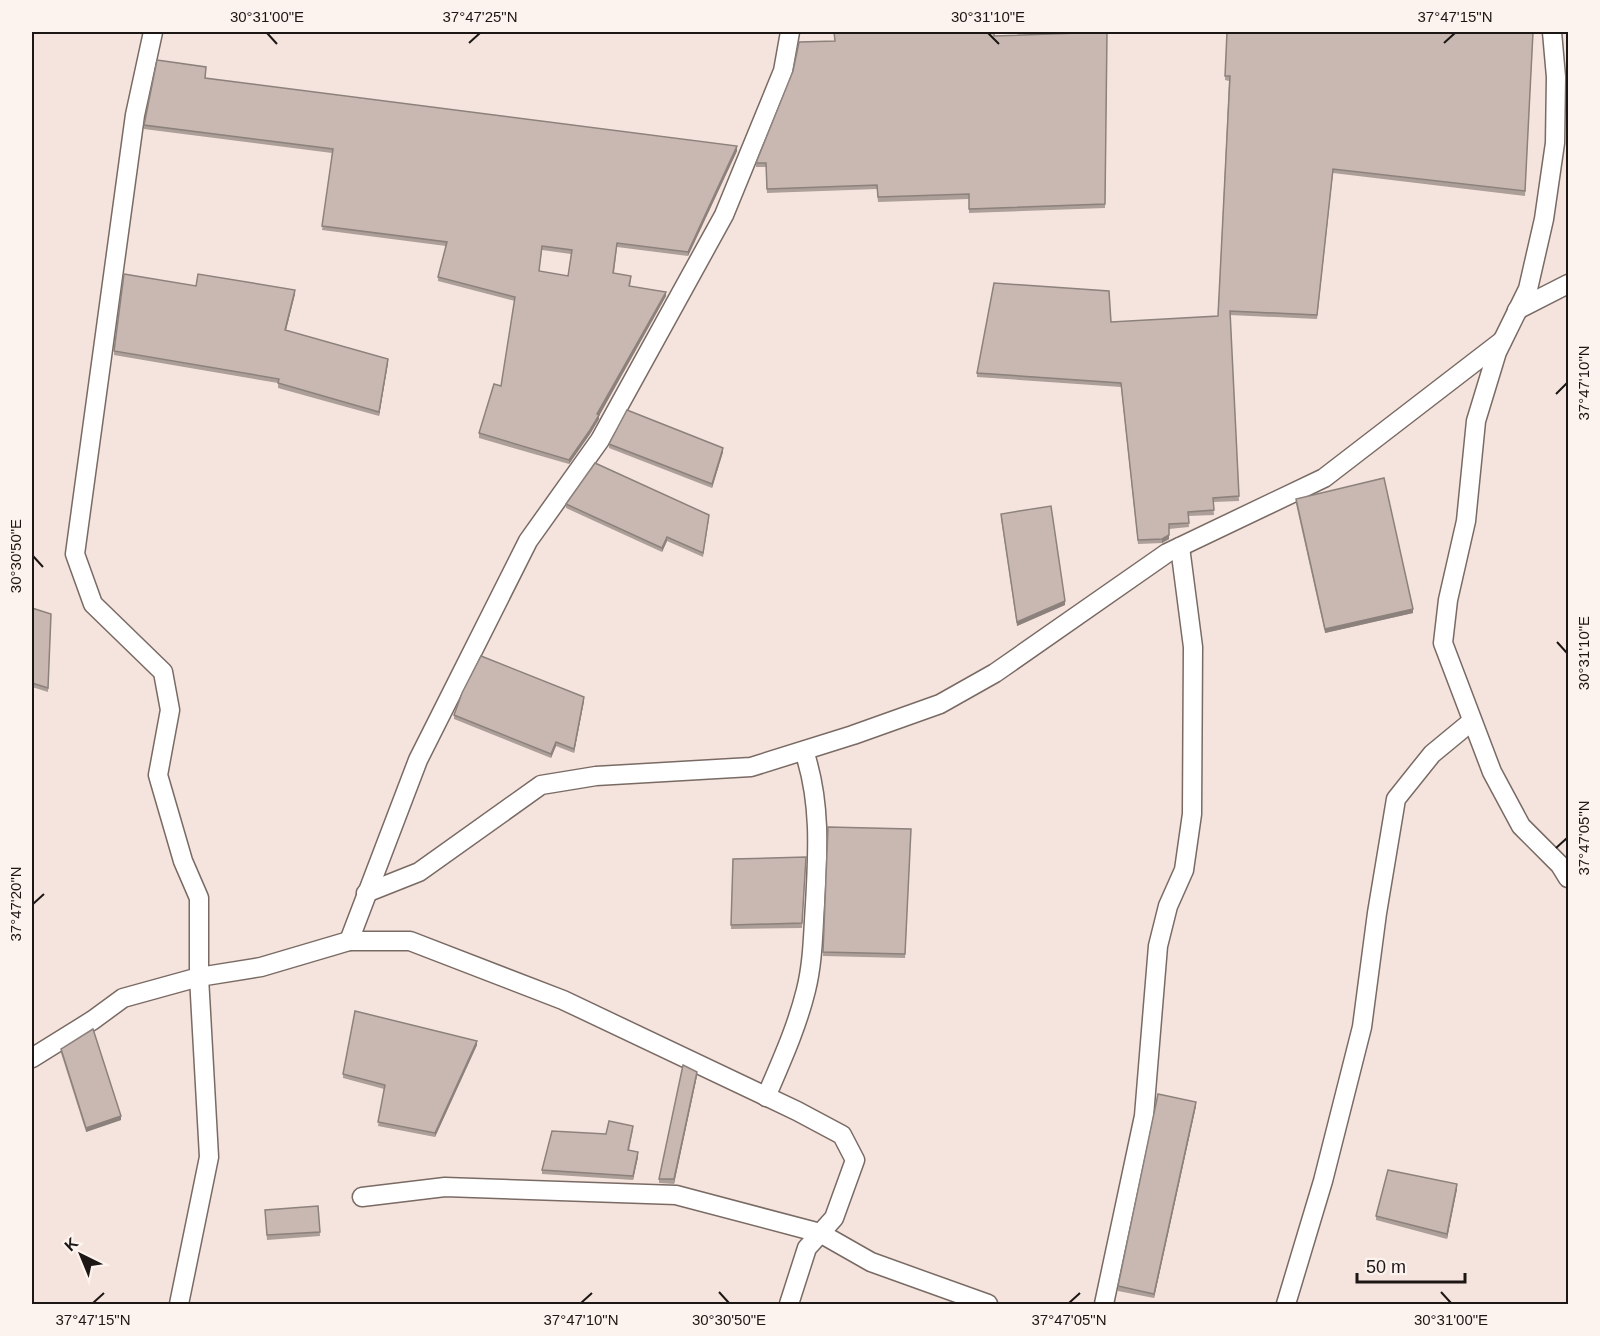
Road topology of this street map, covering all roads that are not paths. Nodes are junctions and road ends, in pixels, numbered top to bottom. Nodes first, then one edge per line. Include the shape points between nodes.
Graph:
1 (153, 32) edge
2 (790, 32) edge
3 (1552, 32) edge
4 (1569, 284) edge
5 (1517, 310) junction
6 (1502, 341) junction
7 (1180, 547) junction
8 (1472, 721) junction
9 (804, 750) junction
10 (1569, 878) edge
11 (366, 893) junction
12 (349, 941) junction
13 (199, 976) junction
14 (32, 1058) edge
15 (766, 1097) junction
16 (362, 1197) dead end
17 (820, 1233) junction
18 (179, 1305) edge
19 (789, 1305) edge
20 (988, 1305) edge
21 (1104, 1305) edge
22 (1286, 1305) edge

1 - 13 street via 135,115 75,554 93,604 163,672 170,710 158,775 183,861 200,898
2 - 11 street via 783,71 724,215 600,440 528,541 418,760
3 - 5 street via 1555,143 1544,219 1528,289
4 - 5 street
5 - 6 street
6 - 7 street via 1324,478
6 - 8 street via 1476,422 1466,521 1448,600 1443,643
7 - 9 street via 995,672 940,704
7 - 21 street via 1192,646 1192,814 1184,870 1168,906 1158,946 1144,1116
8 - 10 street via 1492,772 1521,826
8 - 22 street via 1432,754 1396,799 1362,1027
9 - 11 street via 751,767 596,776 541,785 419,872
9 - 15 street via 817,805 812,951 800,1014
11 - 12 street
12 - 13 street via 261,967
12 - 15 street via 410,941 563,1000
13 - 14 street via 123,998
13 - 18 street via 210,1157
15 - 17 street via 842,1135 855,1160 834,1218
16 - 17 street via 445,1187 676,1194
17 - 19 street via 807,1248
17 - 20 street via 871,1262

